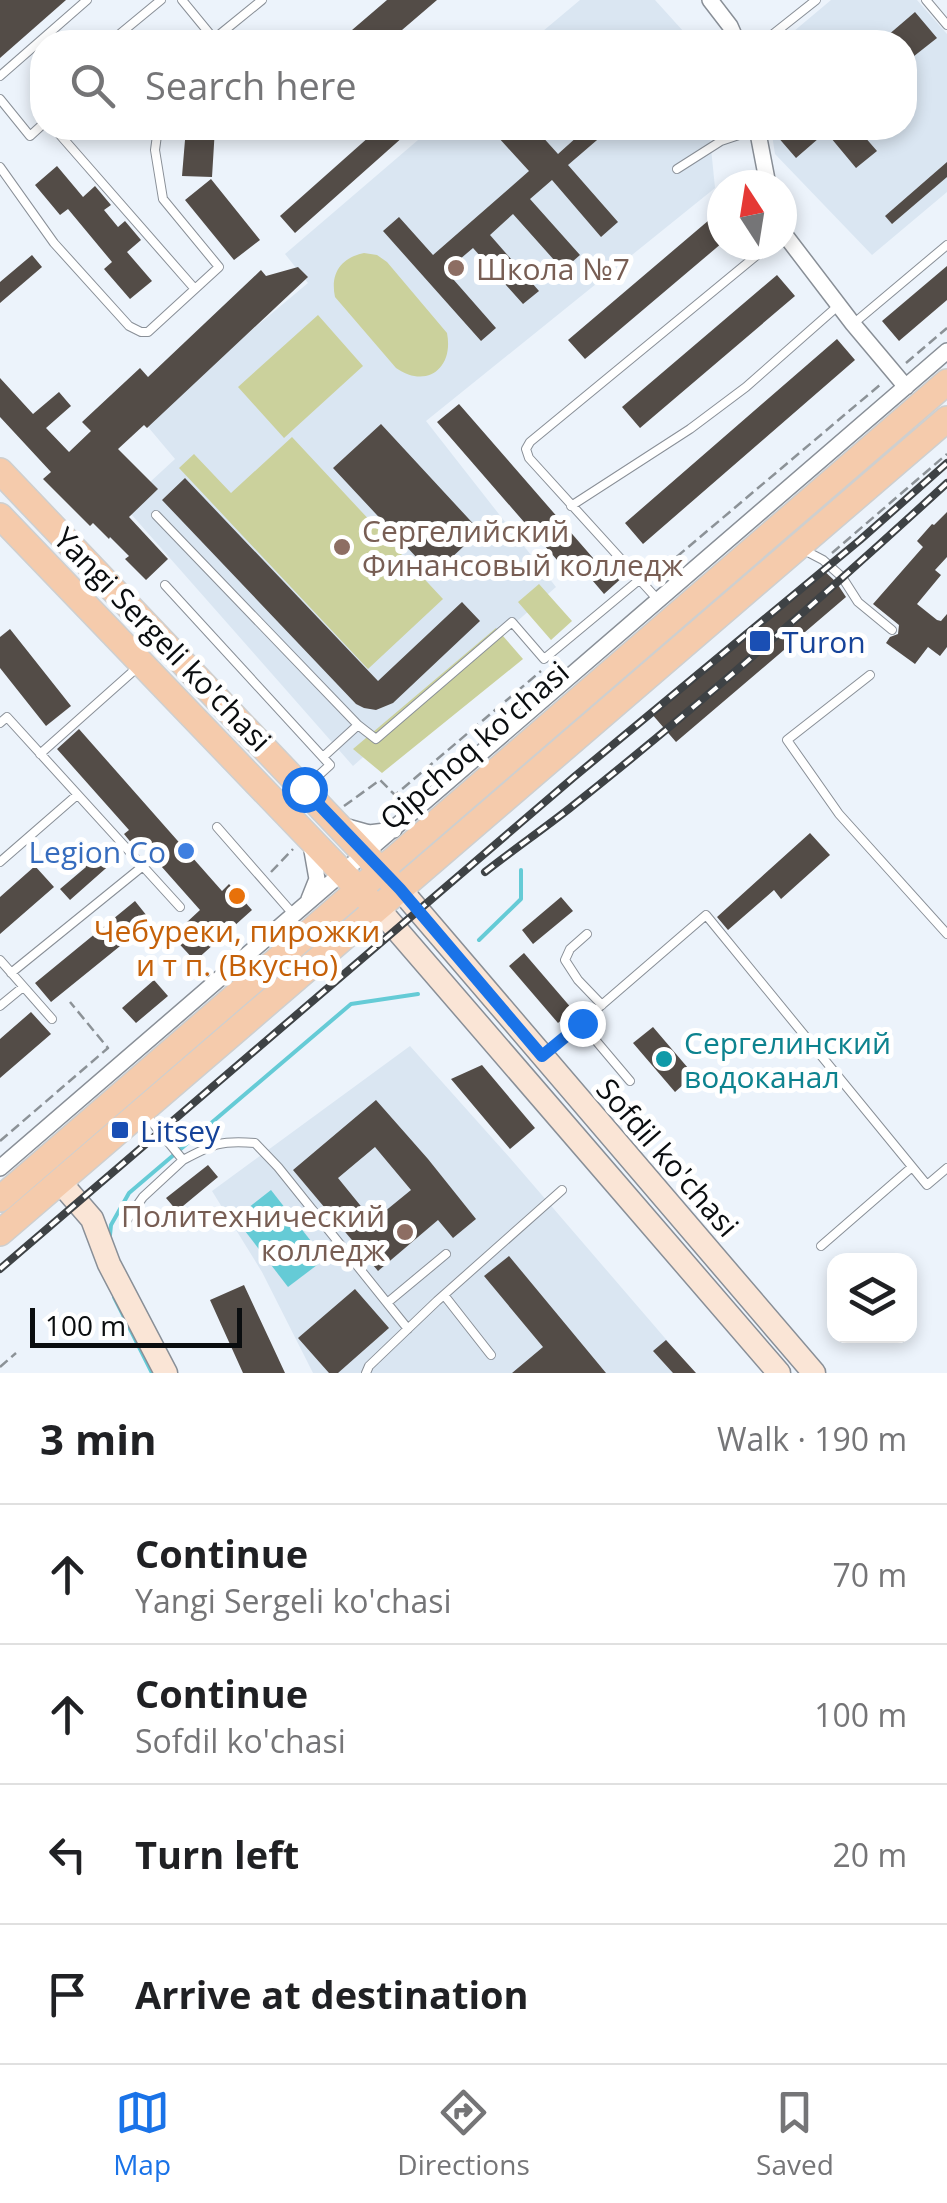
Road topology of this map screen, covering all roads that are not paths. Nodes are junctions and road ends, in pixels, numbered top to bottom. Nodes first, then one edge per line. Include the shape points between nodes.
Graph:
1 (88, 0) edge
2 (161, 0) edge
3 (182, 0) edge
4 (262, 0) edge
5 (710, 0) edge
6 (816, 0) edge
7 (926, 0) edge
8 (947, 9) edge
9 (939, 16) junction
10 (947, 26) edge
11 (53, 30) edge
12 (125, 30) edge
13 (204, 30) edge
14 (225, 30) edge
15 (732, 30) edge
16 (777, 30) edge
17 (30, 50) edge
18 (0, 76) edge
19 (0, 99) edge
20 (30, 136) edge
21 (64, 140) edge
22 (157, 140) edge
23 (723, 140) edge
24 (759, 140) edge
25 (0, 168) edge
26 (677, 169) dead end
27 (765, 170) edge
28 (947, 245) edge
29 (797, 250) edge
30 (750, 260) edge
31 (194, 288) junction
32 (839, 305) junction
33 (853, 324) junction
34 (947, 351) edge
35 (929, 382) edge
36 (947, 420) edge
37 (0, 471) edge
38 (572, 506) junction
39 (156, 515) dead end
40 (0, 516) edge
41 (798, 547) junction
42 (639, 580) junction
43 (165, 586) dead end
44 (658, 601) junction
45 (892, 630) dead end
46 (637, 648) junction
47 (142, 663) junction
48 (656, 669) junction
49 (870, 675) dead end
50 (0, 723) edge
51 (358, 726) junction
52 (40, 754) junction
53 (323, 757) junction
54 (304, 789) junction
55 (77, 795) junction
56 (330, 817) junction
57 (218, 827) dead end
58 (394, 830) junction
59 (303, 840) junction
60 (0, 862) edge
61 (373, 862) junction
62 (142, 866) junction
63 (351, 881) junction
64 (400, 889) junction
65 (307, 903) junction
66 (180, 907) dead end
67 (378, 908) junction
68 (294, 914) junction
69 (587, 934) dead end
70 (947, 934) edge
71 (445, 942) junction
72 (0, 960) edge
73 (423, 962) junction
74 (11, 973) junction
75 (23, 987) junction
76 (0, 1006) edge
77 (602, 1006) junction
78 (52, 1019) dead end
79 (582, 1023) junction
80 (542, 1056) junction
81 (630, 1081) dead end
82 (142, 1111) junction
83 (88, 1121) junction
84 (107, 1142) junction
85 (183, 1160) junction
86 (912, 1167) junction
87 (0, 1168) edge
88 (947, 1168) edge
89 (60, 1182) junction
90 (562, 1190) dead end
91 (0, 1199) edge
92 (124, 1224) dead end
93 (0, 1233) edge
94 (821, 1246) dead end
95 (446, 1254) dead end
96 (444, 1295) junction
97 (752, 1300) junction
98 (387, 1303) junction
99 (732, 1318) junction
100 (408, 1329) junction
101 (491, 1355) dead end
102 (166, 1373) edge
103 (366, 1373) edge
104 (780, 1373) edge
105 (814, 1373) edge

1 - 11 lane
2 - 12 lane
3 - 13 lane
4 - 14 lane
5 - 15 street
6 - 16 lane
7 - 9 lane
8 - 9 lane
9 - 10 lane
17 - 18 lane
19 - 20 lane
21 - 31 lane
22 - 31 lane via 163,199 219,267
23 - 26 lane
24 - 27 street
25 - 31 lane via 54,243 128,326 148,332
28 - 33 lane
29 - 32 street
30 - 38 lane via 530,442 529,458
32 - 33 street
32 - 38 lane via 704,418
33 - 35 street
34 - 35 street, Qipchoq ko'chasi
35 - 44 street, Qipchoq ko'chasi
35 - 46 main road, Qipchoq ko'chasi
36 - 41 main road, Qipchoq ko'chasi
37 - 54 main road, Yangi Sergeli ko'chasi
38 - 42 lane
39 - 51 lane
40 - 47 main road, Yangi Sergeli ko'chasi
41 - 45 lane via 824,560
41 - 48 main road, Qipchoq ko'chasi
42 - 44 lane
42 - 51 lane via 544,659 512,622 376,739
43 - 53 lane
44 - 58 street, Qipchoq ko'chasi
46 - 48 main road
46 - 61 main road, Qipchoq ko'chasi
47 - 52 lane
47 - 59 main road, Yangi Sergeli ko'chasi
48 - 64 main road, Qipchoq ko'chasi
49 - 70 lane via 787,740 839,814
50 - 52 lane via 7,717
51 - 53 lane
52 - 55 lane
53 - 54 lane via 330,765
54 - 56 main road, Yangi Sergeli ko'chasi
55 - 60 lane
55 - 62 lane
56 - 58 street, Qipchoq ko'chasi via 358,831
56 - 61 main road, Yangi Sergeli ko'chasi
57 - 68 lane
58 - 61 street, Qipchoq ko'chasi
59 - 63 main road, Yangi Sergeli ko'chasi
59 - 65 street via 314,854 316,878
61 - 63 main road, Qipchoq ko'chasi
61 - 64 main road, Yangi Sergeli ko'chasi
61 - 67 main road
62 - 66 lane
62 - 74 lane
63 - 65 street, Qipchoq ko'chasi
63 - 67 main road, Yangi Sergeli ko'chasi
63 - 83 main road, Qipchoq ko'chasi
64 - 67 main road, Qipchoq ko'chasi
64 - 71 street, Sofdil ko'chasi
65 - 68 street, Qipchoq ko'chasi
67 - 73 street, Sofdil ko'chasi
67 - 82 main road, Qipchoq ko'chasi
68 - 87 street, Qipchoq ko'chasi
69 - 77 lane via 566,960
71 - 73 street
71 - 80 street, Sofdil ko'chasi
72 - 74 lane
73 - 99 street, Sofdil ko'chasi
74 - 75 lane
75 - 76 lane
75 - 78 lane
77 - 79 lane
77 - 86 lane via 706,915
79 - 80 lane
79 - 81 lane
80 - 97 street, Sofdil ko'chasi
82 - 84 main road, Qipchoq ko'chasi
82 - 85 lane
83 - 84 main road
83 - 91 main road, Qipchoq ko'chasi
84 - 89 main road, Qipchoq ko'chasi
85 - 92 lane
85 - 98 lane via 230,1141 255,1143
86 - 88 lane via 927,1185
86 - 94 lane
89 - 93 main road, Qipchoq ko'chasi
89 - 102 street via 92,1219
90 - 96 lane
95 - 98 lane
96 - 100 lane
96 - 101 lane
97 - 99 street
97 - 105 street, Sofdil ko'chasi
98 - 100 lane
99 - 104 street, Sofdil ko'chasi
100 - 103 lane

